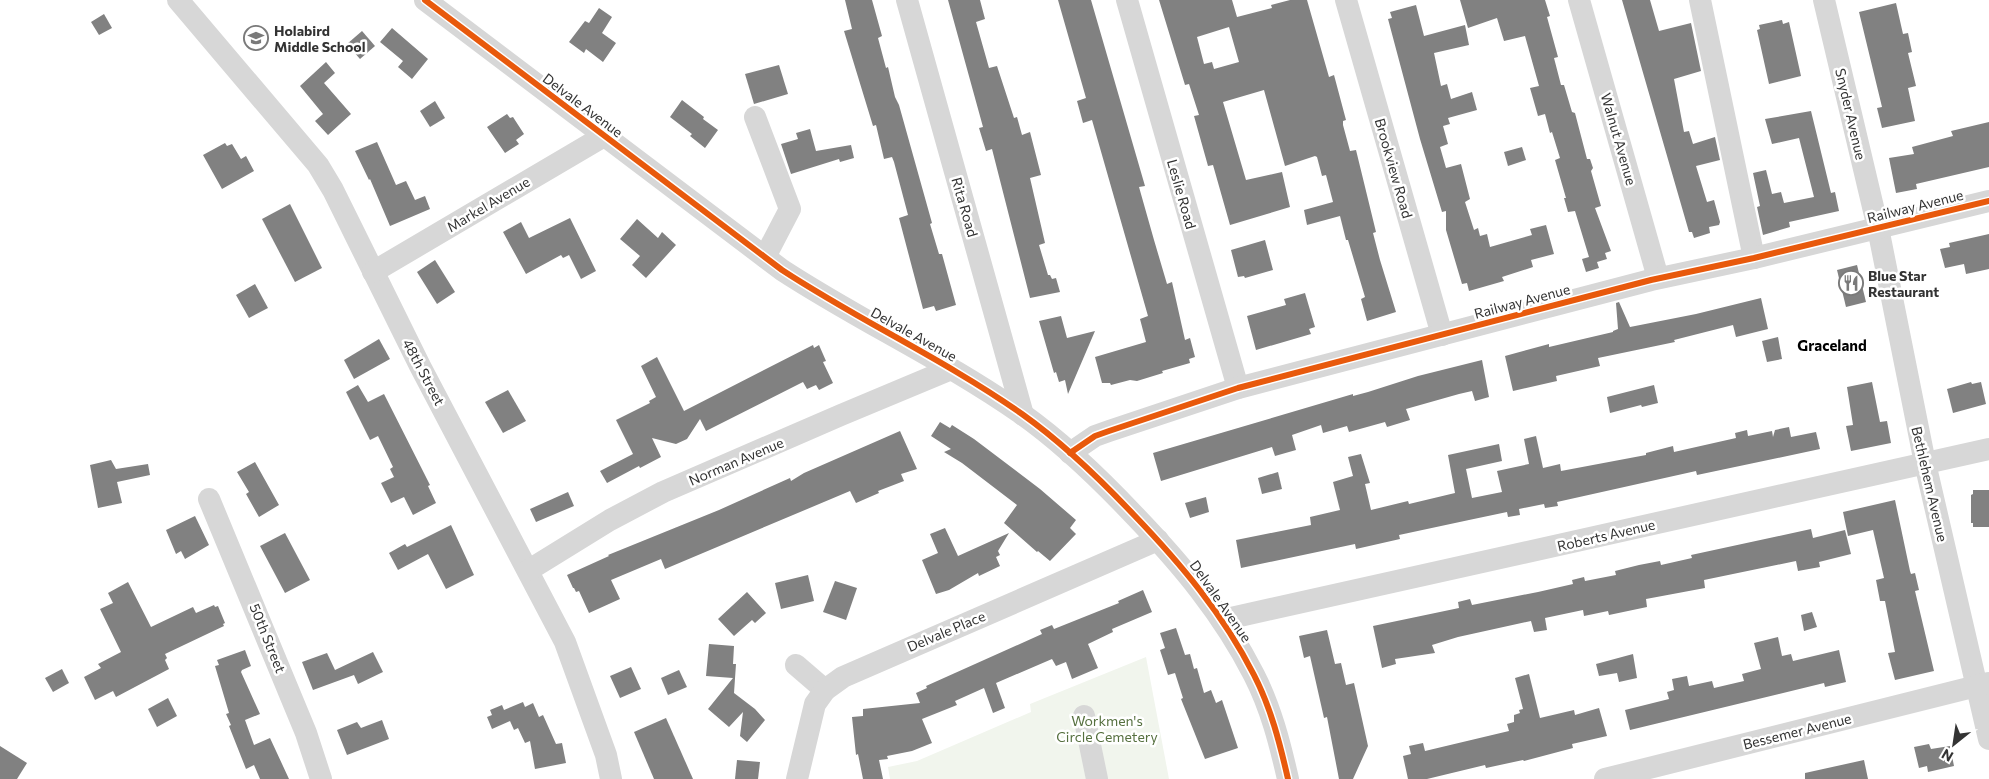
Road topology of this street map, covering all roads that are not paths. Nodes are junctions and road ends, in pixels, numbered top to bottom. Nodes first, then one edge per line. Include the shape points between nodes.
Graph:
1 (178, 0) edge
2 (425, 0) edge
3 (907, 0) edge
4 (1127, 0) edge
5 (1346, 0) edge
6 (1579, 0) edge
7 (1700, 0) edge
8 (1824, 0) edge
9 (755, 117) dead end
10 (604, 136) junction
11 (1989, 201) edge
12 (1878, 228) junction
13 (765, 257) junction
14 (1754, 258) junction
15 (373, 272) junction
16 (1658, 278) junction
17 (1442, 335) junction
18 (951, 369) junction
19 (1238, 388) junction
20 (1022, 415) junction
21 (1989, 449) edge
22 (1070, 452) junction
23 (1925, 463) junction
24 (209, 499) dead end
25 (1158, 540) junction
26 (529, 570) junction
27 (1222, 620) junction
28 (796, 665) dead end
29 (1983, 685) edge
30 (825, 690) junction
31 (1084, 716) dead end
32 (1989, 739) edge
33 (321, 779) edge
34 (611, 779) edge
35 (797, 779) edge
36 (1097, 779) edge
37 (1288, 779) edge
38 (1605, 779) edge

1 - 15 street, 48th Street via 318,165
2 - 10 street, Delvale Avenue
3 - 20 street, Rita Road
4 - 19 street, Leslie Road
5 - 17 street, Brookview Road
6 - 16 street, Walnut Avenue
7 - 14 street
8 - 12 street, Snyder Avenue
9 - 13 street via 790,209
10 - 13 street, Delvale Avenue
10 - 15 street, Markel Avenue
11 - 12 street, Railway Avenue
12 - 14 street, Railway Avenue
12 - 23 street, Bethlehem Avenue
13 - 18 street, Delvale Avenue via 821,295
14 - 16 street, Railway Avenue
15 - 26 street, 48th Street
16 - 17 street, Railway Avenue
17 - 19 street, Railway Avenue
18 - 20 street, Delvale Avenue
18 - 26 street, Norman Avenue via 663,492
19 - 22 street, Railway Avenue via 1109,430
20 - 22 street, Delvale Avenue
21 - 23 street, Roberts Avenue
22 - 25 street, Delvale Avenue
23 - 27 street, Roberts Avenue
23 - 29 street, Bethlehem Avenue
24 - 33 street, 50th Street via 306,733
25 - 27 street, Delvale Avenue
25 - 30 street, Delvale Place via 861,668
26 - 34 street, 48th Street via 566,642 606,755
27 - 37 street, Delvale Avenue via 1264,698
28 - 30 street
29 - 32 street, Bethlehem Avenue
29 - 38 street, Bessemer Avenue
30 - 35 street, Delvale Place via 815,704
31 - 36 street

